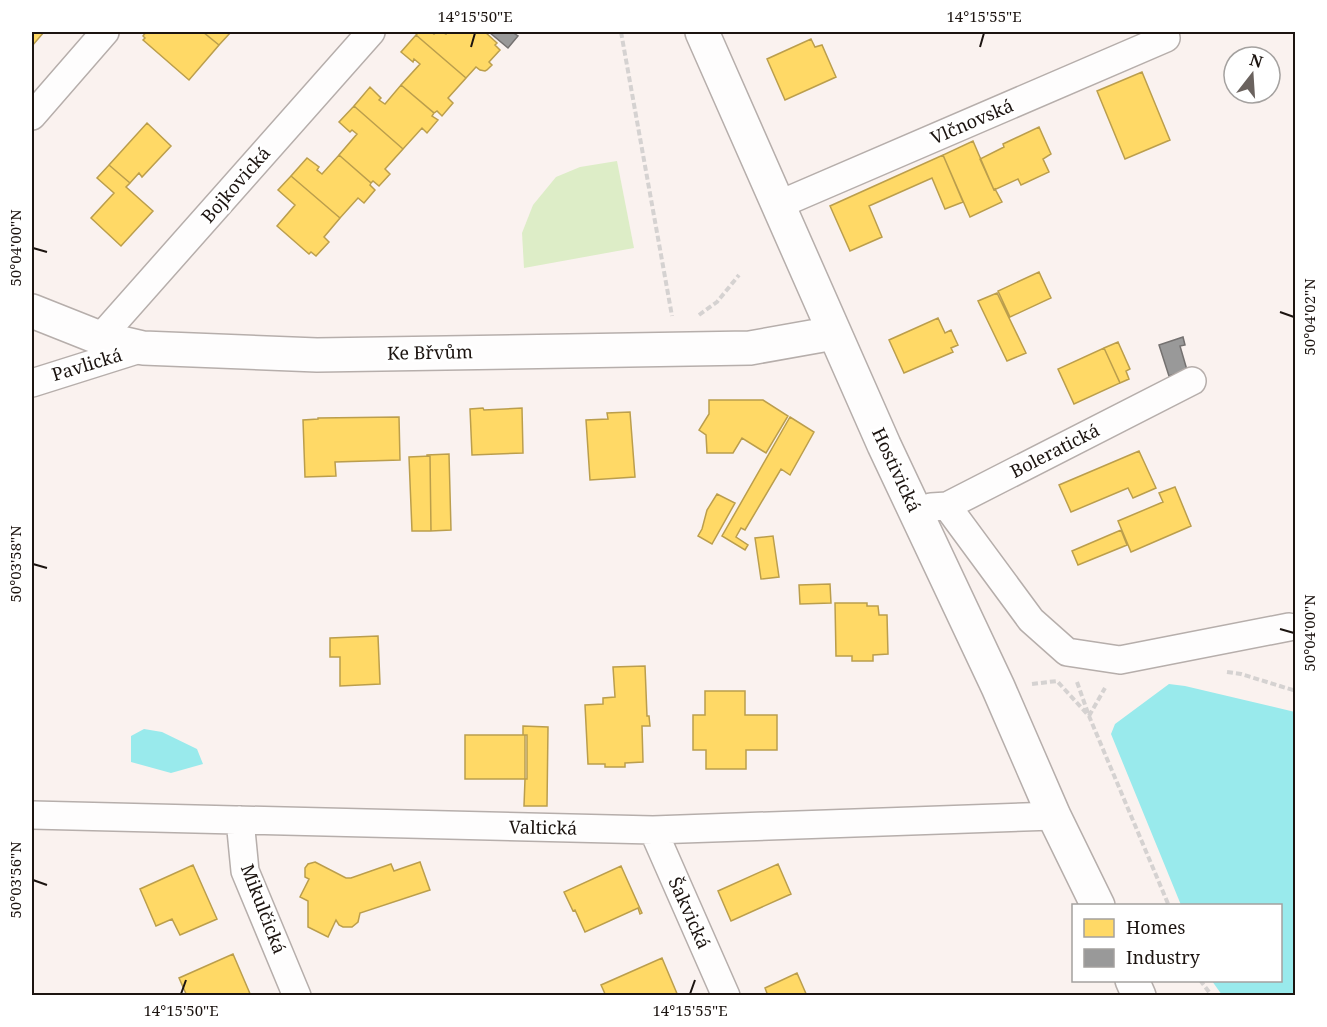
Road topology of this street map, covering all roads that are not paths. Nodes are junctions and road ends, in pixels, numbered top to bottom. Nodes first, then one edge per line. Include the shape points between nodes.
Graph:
1 (105, 32) edge
2 (371, 32) edge
3 (702, 32) edge
4 (1166, 38) dead end
5 (32, 116) edge
6 (778, 205) junction
7 (32, 311) edge
8 (834, 333) junction
9 (100, 338) junction
10 (143, 348) junction
11 (1192, 381) dead end
12 (32, 382) edge
13 (947, 506) junction
14 (915, 509) junction
15 (1288, 627) dead end
16 (32, 815) edge
17 (1054, 816) junction
18 (240, 820) junction
19 (653, 830) junction
20 (1097, 904) edge
21 (1132, 982) edge
22 (297, 996) edge
23 (726, 996) edge
24 (1139, 996) edge

1 - 5 street
2 - 9 street, Bojkovická
3 - 6 street, Hostivická
4 - 6 street, Vlčnovská
6 - 8 street, Hostivická
7 - 9 street, Ke Břvům
8 - 10 street, Ke Břvům via 750,348 317,355
8 - 14 street, Hostivická
9 - 10 street, Ke Břvům
10 - 12 street, Pavlická
11 - 13 street, Boleratická
13 - 14 street, Boleratická
13 - 15 street, Hostivická via 1031,620 1067,652 1120,660
14 - 17 street, Hostivická via 999,687
16 - 18 street, Valtická
17 - 19 street, Valtická
17 - 20 street, Hostivická
18 - 19 street, Valtická
18 - 22 street, Mikulčická via 245,871
19 - 23 street, Šakvická
21 - 24 street

